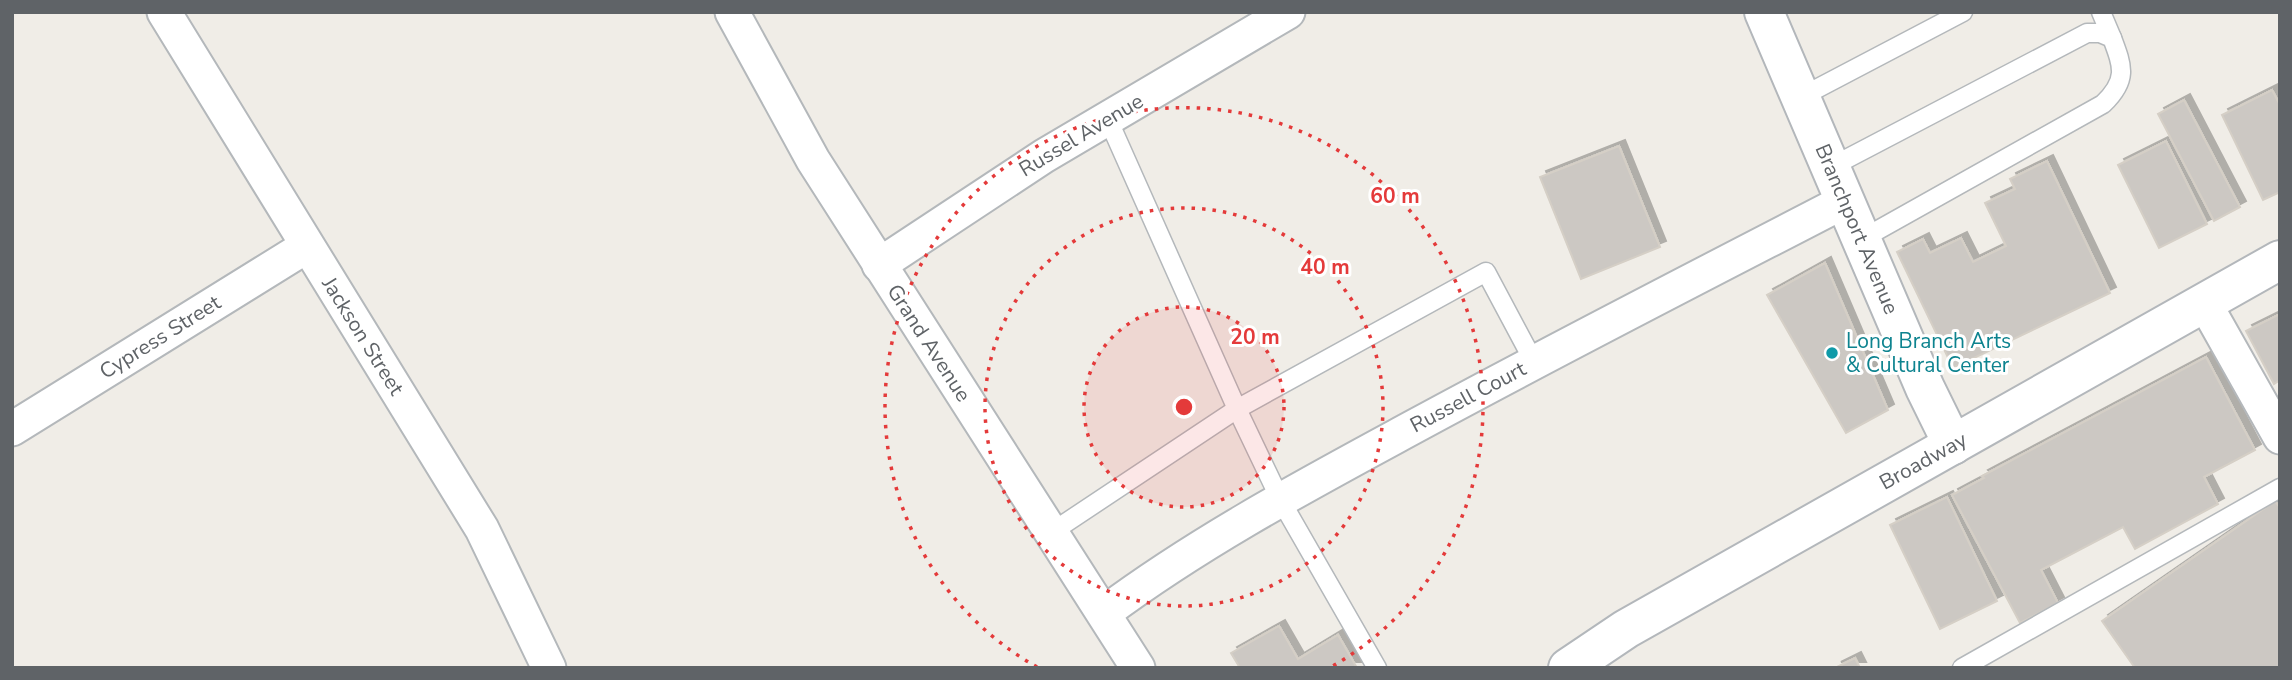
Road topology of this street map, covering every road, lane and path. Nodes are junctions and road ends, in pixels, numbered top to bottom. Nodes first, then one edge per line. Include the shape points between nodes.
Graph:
1 (164, 12) edge
2 (732, 12) edge
3 (1764, 12) edge
4 (1962, 12) edge
5 (2100, 12) edge
6 (1266, 18) edge
7 (2087, 33) junction
8 (2112, 38) junction
9 (1801, 97) junction
10 (1107, 117) junction
11 (1838, 184) junction
12 (1862, 239) junction
13 (307, 246) junction
14 (2280, 260) edge
15 (879, 265) junction
16 (2204, 302) junction
17 (1534, 362) junction
18 (1237, 409) junction
19 (12, 429) edge
20 (2280, 437) edge
21 (1952, 445) junction
22 (2280, 488) edge
23 (1280, 499) junction
24 (1052, 532) junction
25 (1104, 613) junction
26 (549, 668) edge
27 (1138, 668) edge
28 (1377, 668) edge
29 (1568, 668) edge
30 (1962, 668) edge

1 - 13 street, Jackson Street
2 - 15 street, Grand Avenue via 813,160
3 - 9 street, Branchport Avenue
4 - 9 lane
5 - 7 lane
5 - 8 lane
6 - 10 street, Russel Avenue
7 - 8 lane
7 - 11 lane
8 - 12 lane via 2121,78 2116,92 2103,104
9 - 11 street, Branchport Avenue
10 - 15 street, Russel Avenue
10 - 18 lane
11 - 12 street, Branchport Avenue
11 - 17 street, Russell Court
12 - 21 street, Branchport Avenue
13 - 19 street, Cypress Street
13 - 26 street, Jackson Street via 482,529
14 - 16 street, Broadway
15 - 24 street, Grand Avenue
16 - 20 street
16 - 21 street, Broadway
17 - 18 lane via 1486,272
17 - 23 street, Russell Court
18 - 23 lane
18 - 24 lane
21 - 29 street, Broadway via 1626,629
22 - 30 lane
23 - 25 street, Russell Court
23 - 28 lane
24 - 25 street, Grand Avenue
25 - 27 street, Grand Avenue

